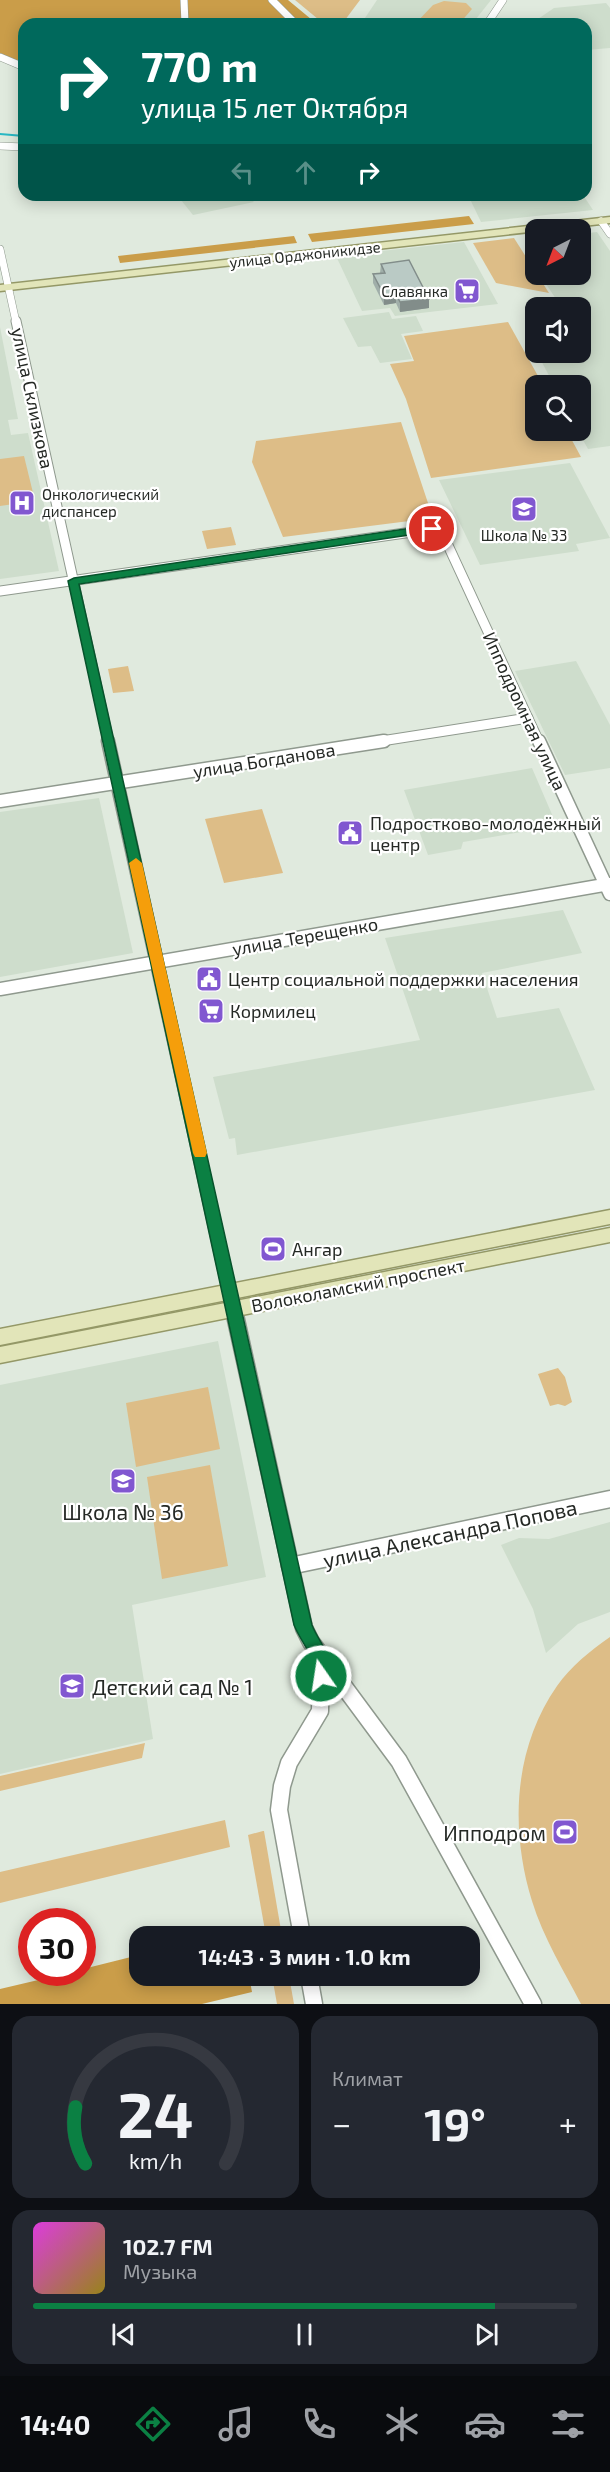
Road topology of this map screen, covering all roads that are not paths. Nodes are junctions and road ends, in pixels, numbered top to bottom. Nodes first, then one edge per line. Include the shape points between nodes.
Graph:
1 (184, 0) edge
2 (272, 0) edge
3 (503, 0) edge
4 (185, 18) edge
5 (290, 18) edge
6 (491, 18) edge
7 (0, 57) edge
8 (18, 64) edge
9 (0, 146) edge
10 (18, 147) edge
11 (610, 215) edge
12 (606, 221) edge
13 (469, 233) junction
14 (610, 234) edge
15 (0, 249) edge
16 (4, 285) edge
17 (74, 581) junction
18 (0, 591) edge
19 (528, 718) junction
20 (118, 783) junction
21 (0, 801) edge
22 (608, 888) edge
23 (158, 962) junction
24 (0, 988) edge
25 (610, 1217) edge
26 (610, 1235) edge
27 (231, 1291) junction
28 (235, 1309) junction
29 (0, 1337) edge
30 (0, 1355) edge
31 (610, 1499) edge
32 (290, 1566) junction
33 (321, 1656) junction
34 (300, 1926) edge
35 (311, 1986) edge
36 (314, 2004) edge
37 (533, 2004) edge

1 - 4 street
2 - 5 street
3 - 6 street
7 - 8 street
9 - 10 street
11 - 13 main road, улица Орджоникидзе
12 - 13 main road, улица Орджоникидзе
12 - 14 street
13 - 16 main road, улица Орджоникидзе
15 - 16 street, улица Склизкова
16 - 17 street, улица Склизкова
17 - 18 street
17 - 19 street, Ипподромная улица via 440,528
17 - 20 street, улица Склизкова
19 - 20 street, улица Богданова
19 - 22 street, Ипподромная улица
20 - 21 street, улица Богданова
20 - 23 street, улица Склизкова
22 - 23 street, улица Терещенко
23 - 24 street, улица Терещенко
23 - 27 street, улица Склизкова
25 - 27 main road, Волоколамский проспект
26 - 28 main road, Волоколамский проспект
27 - 28 street, улица Склизкова
27 - 29 main road, Волоколамский проспект
28 - 30 main road, Волоколамский проспект
28 - 32 street, улица Склизкова
31 - 32 street, улица Александра Попова
32 - 33 street, улица Склизкова via 304,1628
33 - 34 street via 321,1707 289,1763 279,1810
33 - 37 street, улица Склизкова via 399,1761
35 - 36 street

